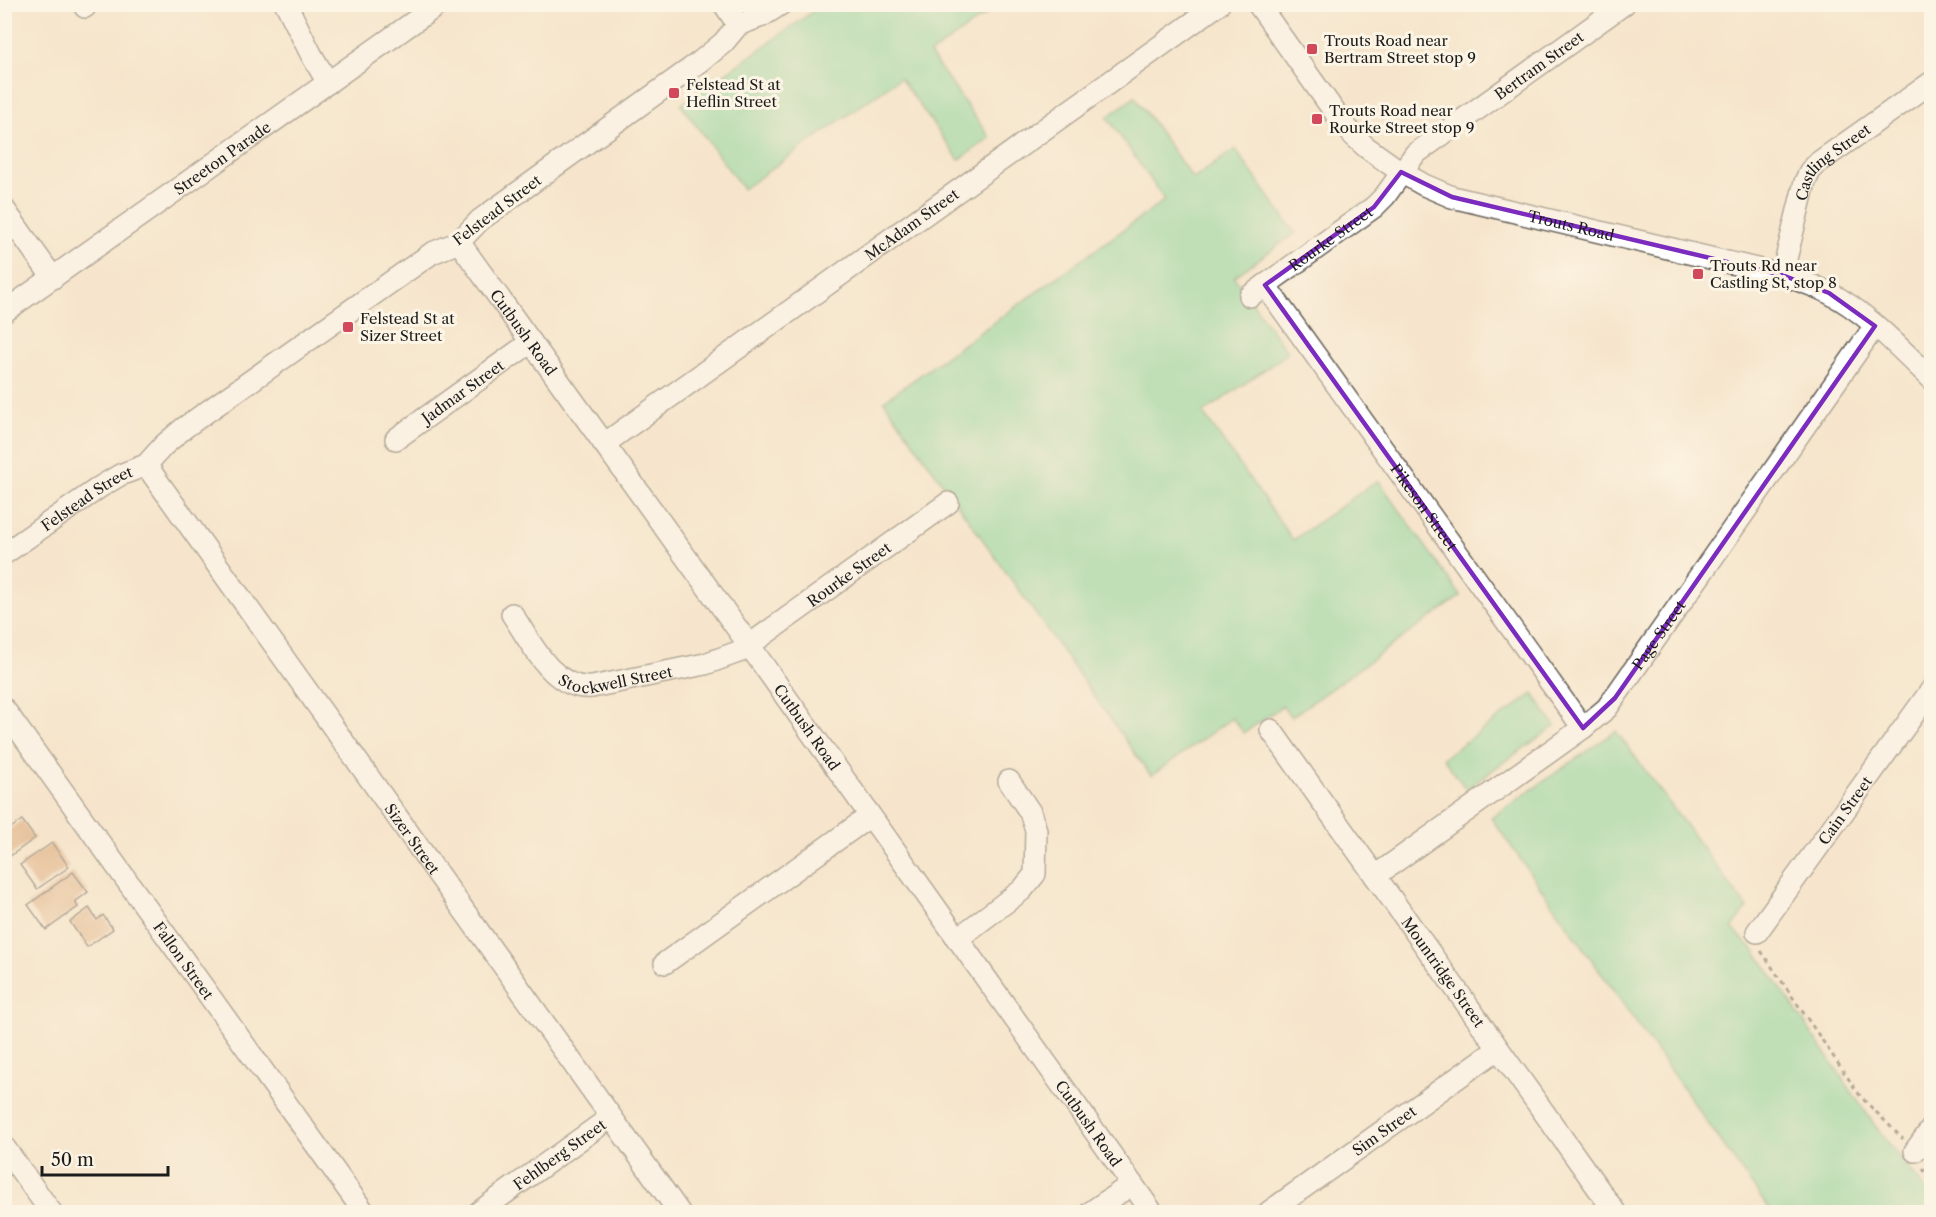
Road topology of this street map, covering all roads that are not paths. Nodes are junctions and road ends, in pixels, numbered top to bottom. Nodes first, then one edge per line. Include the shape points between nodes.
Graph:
1 (286, 4) edge
2 (439, 4) edge
3 (724, 4) edge
4 (781, 4) edge
5 (1219, 4) edge
6 (1258, 4) edge
7 (1624, 4) edge
8 (738, 25) junction
9 (1932, 82) edge
10 (328, 83) junction
11 (1401, 172) junction
12 (4, 209) edge
13 (459, 242) junction
14 (1782, 275) junction
15 (53, 278) junction
16 (1258, 291) joint
17 (4, 312) edge
18 (1875, 326) junction
19 (531, 342) junction
20 (1932, 379) edge
21 (396, 439) dead end
22 (604, 444) junction
23 (146, 465) junction
24 (948, 503) dead end
25 (4, 554) edge
26 (512, 614) dead end
27 (749, 645) junction
28 (1932, 688) edge
29 (4, 709) edge
30 (1583, 728) junction
31 (1271, 730) dead end
32 (1009, 781) dead end
33 (870, 816) junction
34 (1375, 876) junction
35 (1757, 932) road end
36 (957, 939) junction
37 (665, 963) dead end
38 (1498, 1048) junction
39 (611, 1117) junction
40 (1932, 1128) edge
41 (4, 1147) edge
42 (1915, 1151) road end
43 (1132, 1184) junction
44 (51, 1212) edge
45 (364, 1212) edge
46 (479, 1212) edge
47 (680, 1212) edge
48 (1091, 1212) edge
49 (1152, 1212) edge
50 (1269, 1212) edge
51 (1615, 1212) edge

1 - 10 street
2 - 10 street, Streeton Parade
3 - 8 street
4 - 8 street, Felstead Street
5 - 22 street, McAdam Street
6 - 11 street, Trouts Road via 1341,122 1366,147
7 - 11 street, Bertram Street via 1415,154
8 - 13 street, Felstead Street via 701,61 480,220
9 - 14 street, Castling Street via 1810,171
10 - 15 street, Streeton Parade
11 - 14 street, Trouts Road via 1452,197
11 - 16 street, Rourke Street via 1374,207
12 - 15 street
13 - 19 street, Cutbush Road
13 - 23 street, Felstead Street via 416,264 184,428
14 - 18 street, Trouts Road via 1829,293
15 - 17 street, Streeton Parade
16 - 30 street, Pikeson Street
18 - 20 street, Trouts Road
18 - 30 street, Page Street via 1615,698
19 - 21 street, Jadmar Street
19 - 22 street, Cutbush Road
22 - 27 street, Cutbush Road
23 - 25 street, Felstead Street via 100,487
23 - 39 street, Sizer Street
24 - 27 street, Rourke Street
26 - 27 street, Stockwell Street via 554,673 566,683 582,688 705,664
27 - 33 street, Cutbush Road
28 - 35 street, Cain Street
29 - 45 street, Fallon Street
30 - 34 street, Page Street
31 - 34 street, Mountridge Street
32 - 36 street via 1036,830 1035,874 1022,890
33 - 36 street, Cutbush Road
33 - 37 street
34 - 38 street, Mountridge Street
36 - 43 street, Cutbush Road
38 - 50 street, Sim Street
38 - 51 street, Mountridge Street
39 - 46 street, Fehlberg Street
39 - 47 street, Sizer Street
40 - 42 street
41 - 44 street
43 - 48 street
43 - 49 street, Cutbush Road

